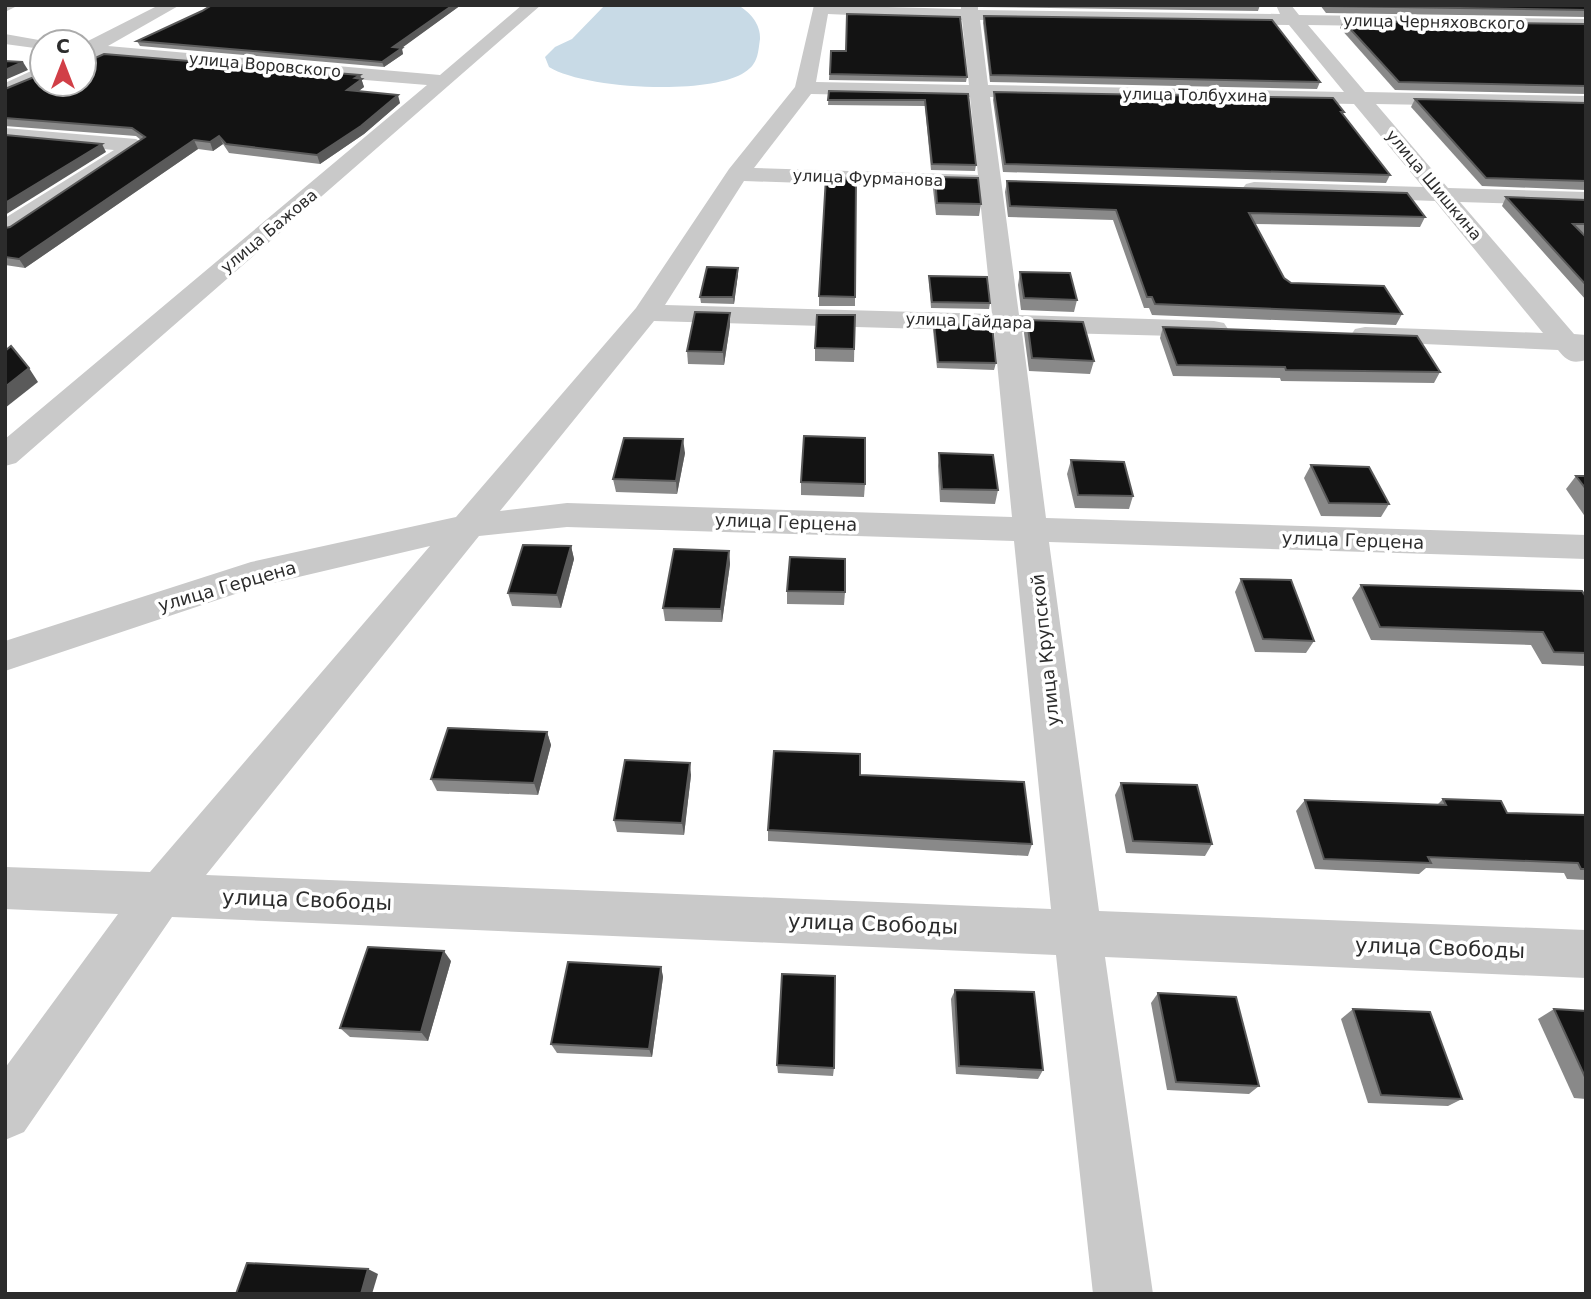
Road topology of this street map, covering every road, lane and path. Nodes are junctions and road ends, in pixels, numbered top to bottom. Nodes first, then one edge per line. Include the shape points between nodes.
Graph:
1 (10, 5) edge
2 (172, 5) edge
3 (526, 6) edge
4 (5, 7) edge
5 (970, 10) edge
6 (1288, 13) edge
7 (1586, 24) edge
8 (5, 39) edge
9 (28, 42) edge
10 (98, 43) edge
11 (98, 51) edge
12 (28, 79) edge
13 (445, 81) junction
14 (805, 88) junction
15 (5, 91) edge
16 (980, 91) junction
17 (1359, 98) junction
18 (1586, 102) edge
19 (5, 134) edge
20 (737, 174) junction
21 (991, 182) junction
22 (1018, 183) edge
23 (1236, 188) edge
24 (1441, 194) junction
25 (1586, 199) edge
26 (5, 229) edge
27 (646, 313) junction
28 (1007, 321) junction
29 (1245, 330) edge
30 (1343, 334) edge
31 (1576, 343) edge
32 (1586, 365) edge
33 (5, 456) edge
34 (468, 526) junction
35 (1032, 530) junction
36 (1586, 547) edge
37 (5, 656) edge
38 (5, 888) edge
39 (160, 894) junction
40 (1076, 933) junction
41 (1586, 954) edge
42 (5, 1113) edge
43 (1123, 1294) edge

1 - 4 street
2 - 10 street
3 - 13 street, улица Бажова
5 - 6 street, улица Черняховского
5 - 14 street, улица Черняховского via 820,9
5 - 16 street, улица Крупской
6 - 7 street, улица Черняховского
6 - 17 street, улица Шишкина
8 - 9 street
11 - 13 street, улица Воровского
12 - 15 street
13 - 33 street, улица Бажова
14 - 16 street, улица Толбухина
14 - 20 street
16 - 17 street, улица Толбухина
16 - 21 street, улица Крупской
17 - 18 street, улица Толбухина
17 - 24 street, улица Шишкина
19 - 26 street via 136,146
20 - 21 street, улица Фурманова
20 - 27 street
21 - 22 street, улица Фурманова
21 - 28 street, улица Крупской
23 - 24 street
24 - 25 street
24 - 31 street, улица Шишкина
27 - 28 street, улица Гайдара
27 - 34 street
28 - 29 street, улица Гайдара
28 - 35 street, улица Крупской
30 - 31 street
31 - 32 street, улица Шишкина
34 - 35 street, улица Герцена via 567,514
34 - 37 street, улица Герцена via 251,575
34 - 39 street
35 - 36 street, улица Герцена
35 - 40 street, улица Крупской
38 - 39 street, улица Свободы
39 - 40 street, улица Свободы
39 - 42 street
40 - 41 street, улица Свободы
40 - 43 street, улица Крупской

